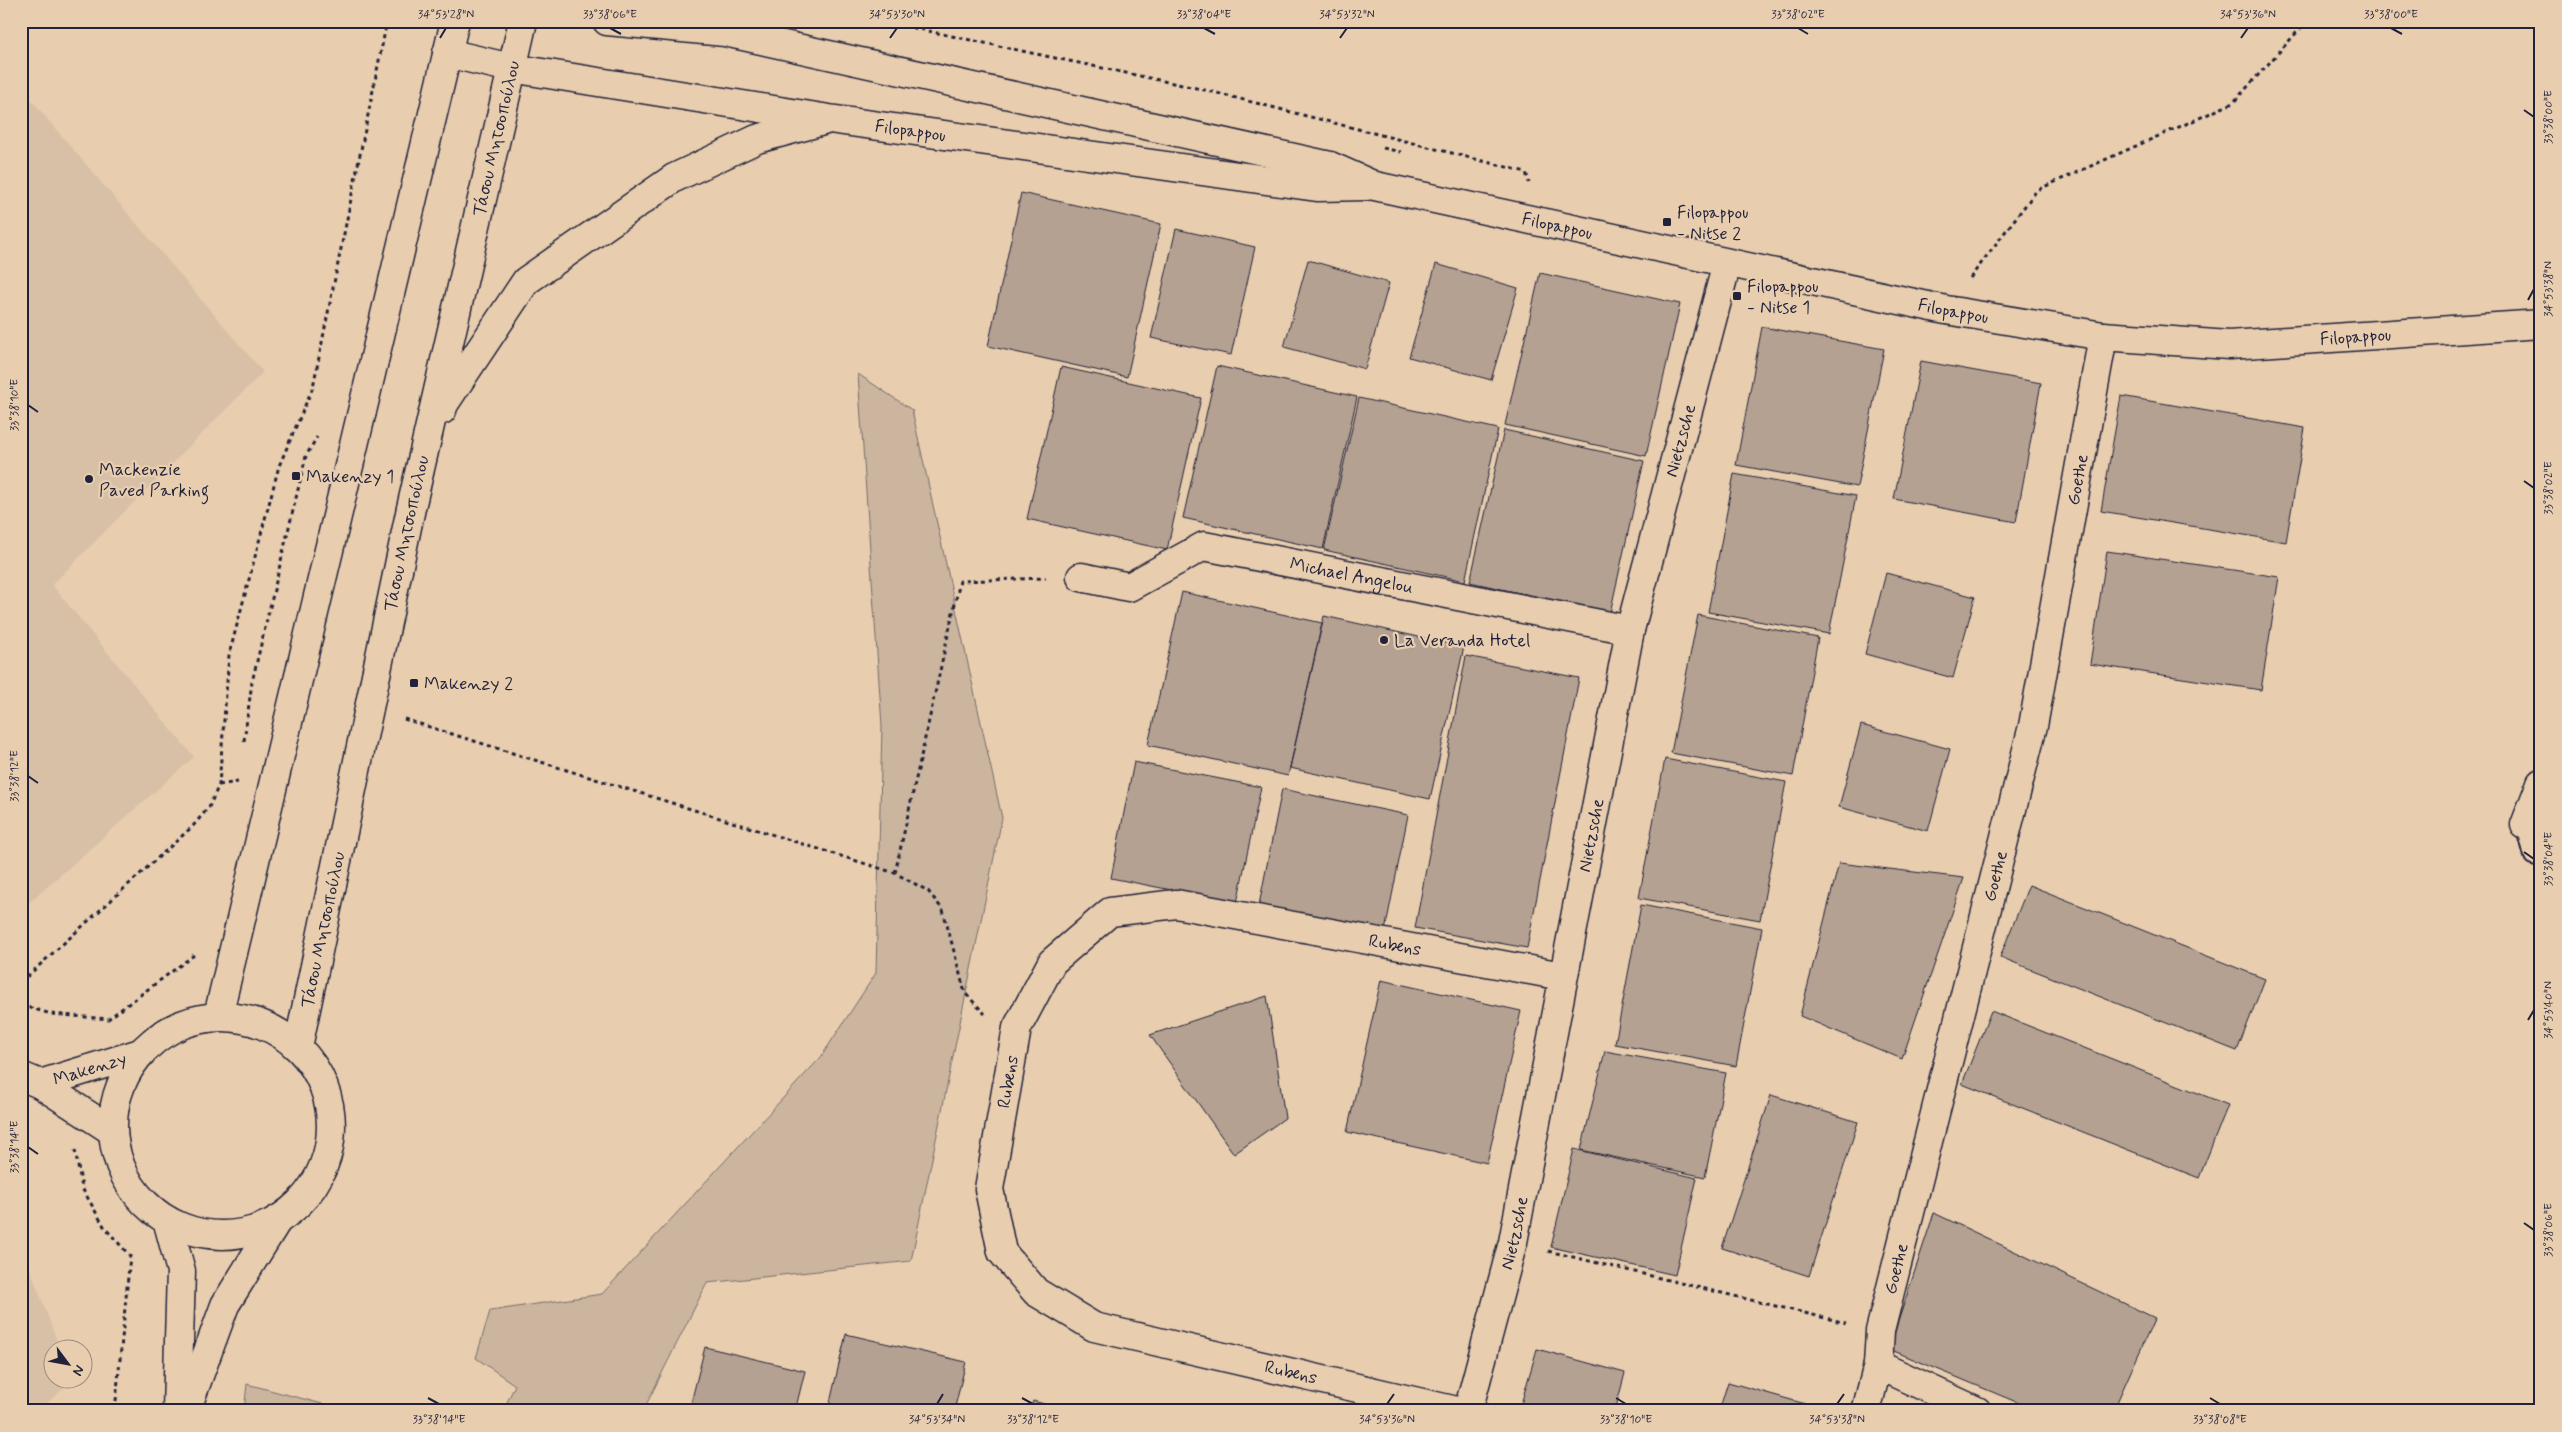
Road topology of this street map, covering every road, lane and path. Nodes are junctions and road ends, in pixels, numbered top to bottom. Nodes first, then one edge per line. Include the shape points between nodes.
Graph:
1 (387, 21) edge
2 (455, 21) edge
3 (523, 21) edge
4 (607, 21) edge
5 (881, 21) edge
6 (2307, 21) edge
7 (720, 27) edge
8 (447, 53) junction
9 (511, 68) junction
10 (829, 120) junction
11 (1375, 186) junction
12 (1530, 186) dead end
13 (1726, 263) junction
14 (1946, 310) junction
15 (2541, 324) edge
16 (2103, 336) junction
17 (411, 508) junction
18 (1081, 577) joint
19 (1630, 630) junction
20 (369, 708) junction
21 (240, 782) dead end
22 (2541, 783) edge
23 (238, 791) dead end
24 (2526, 825) joint
25 (2541, 858) edge
26 (895, 873) junction
27 (198, 946) dead end
28 (1562, 976) junction
29 (21, 982) edge
30 (21, 1005) edge
31 (218, 1016) junction
32 (1017, 1028) junction
33 (298, 1047) junction
34 (140, 1053) junction
35 (30, 1080) edge
36 (112, 1130) junction
37 (75, 1146) dead end
38 (277, 1222) junction
39 (168, 1223) junction
40 (1513, 1242) junction
41 (1880, 1331) junction
42 (1878, 1365) junction
43 (115, 1411) edge
44 (177, 1411) edge
45 (186, 1411) edge
46 (1457, 1411) edge
47 (1468, 1411) edge
48 (1866, 1411) edge
49 (1977, 1411) edge

1 - 29 path via 313,387 278,466 229,656 219,785 209,807 193,826
2 - 8 street
3 - 9 street, Τάσου Μητσοπούλου
4 - 7 street, Filopappou
5 - 12 path via 1268,106 1526,172
6 - 14 path via 2233,102 2037,190
7 - 11 street, Filopappou via 1330,166
8 - 9 street, Filopappou
8 - 31 street
9 - 10 street, Filopappou
9 - 17 street, Τάσου Μητσοπούλου
10 - 11 street, Filopappou via 1317,187
10 - 17 street via 757,140 674,178 526,281 444,404
11 - 13 street, Filopappou
13 - 14 street, Filopappou
13 - 19 street, Nietzsche
14 - 16 street, Filopappou
15 - 16 street, Filopappou via 2229,345
16 - 41 street, Goethe via 2033,726
17 - 20 street, Τάσου Μητσοπούλου
18 - 19 street, Michael Angelou via 1129,587 1204,546
18 - 26 path via 960,581
19 - 28 street, Nietzsche
20 - 26 path
20 - 33 street, Τάσου Μητσοπούλου
21 - 23 path
22 - 24 street
24 - 25 lane via 2533,856
26 - 32 path via 928,891 943,910 965,992 987,1016
27 - 30 path via 194,955 108,1019 51,1014
28 - 32 street, Rubens via 1176,904 1110,912 1052,962
28 - 40 street, Nietzsche
31 - 33 street via 248,1019 275,1030
31 - 34 street via 189,1021 163,1034
32 - 46 street, Rubens via 989,1189 1002,1252 1036,1292 1094,1327
33 - 38 street via 321,1080 332,1119 327,1159 308,1195
34 - 35 street, Makenzy
34 - 36 street via 124,1077 114,1103
35 - 36 street, Makenzy
36 - 39 street via 119,1167 139,1200
37 - 43 path via 82,1188 105,1228 130,1256
38 - 39 street via 250,1232 222,1237 194,1234
38 - 45 street via 225,1305
39 - 44 street via 181,1271
40 - 41 path
40 - 47 street, Nietzsche
41 - 42 street, Goethe
42 - 48 street, Goethe
42 - 49 street

